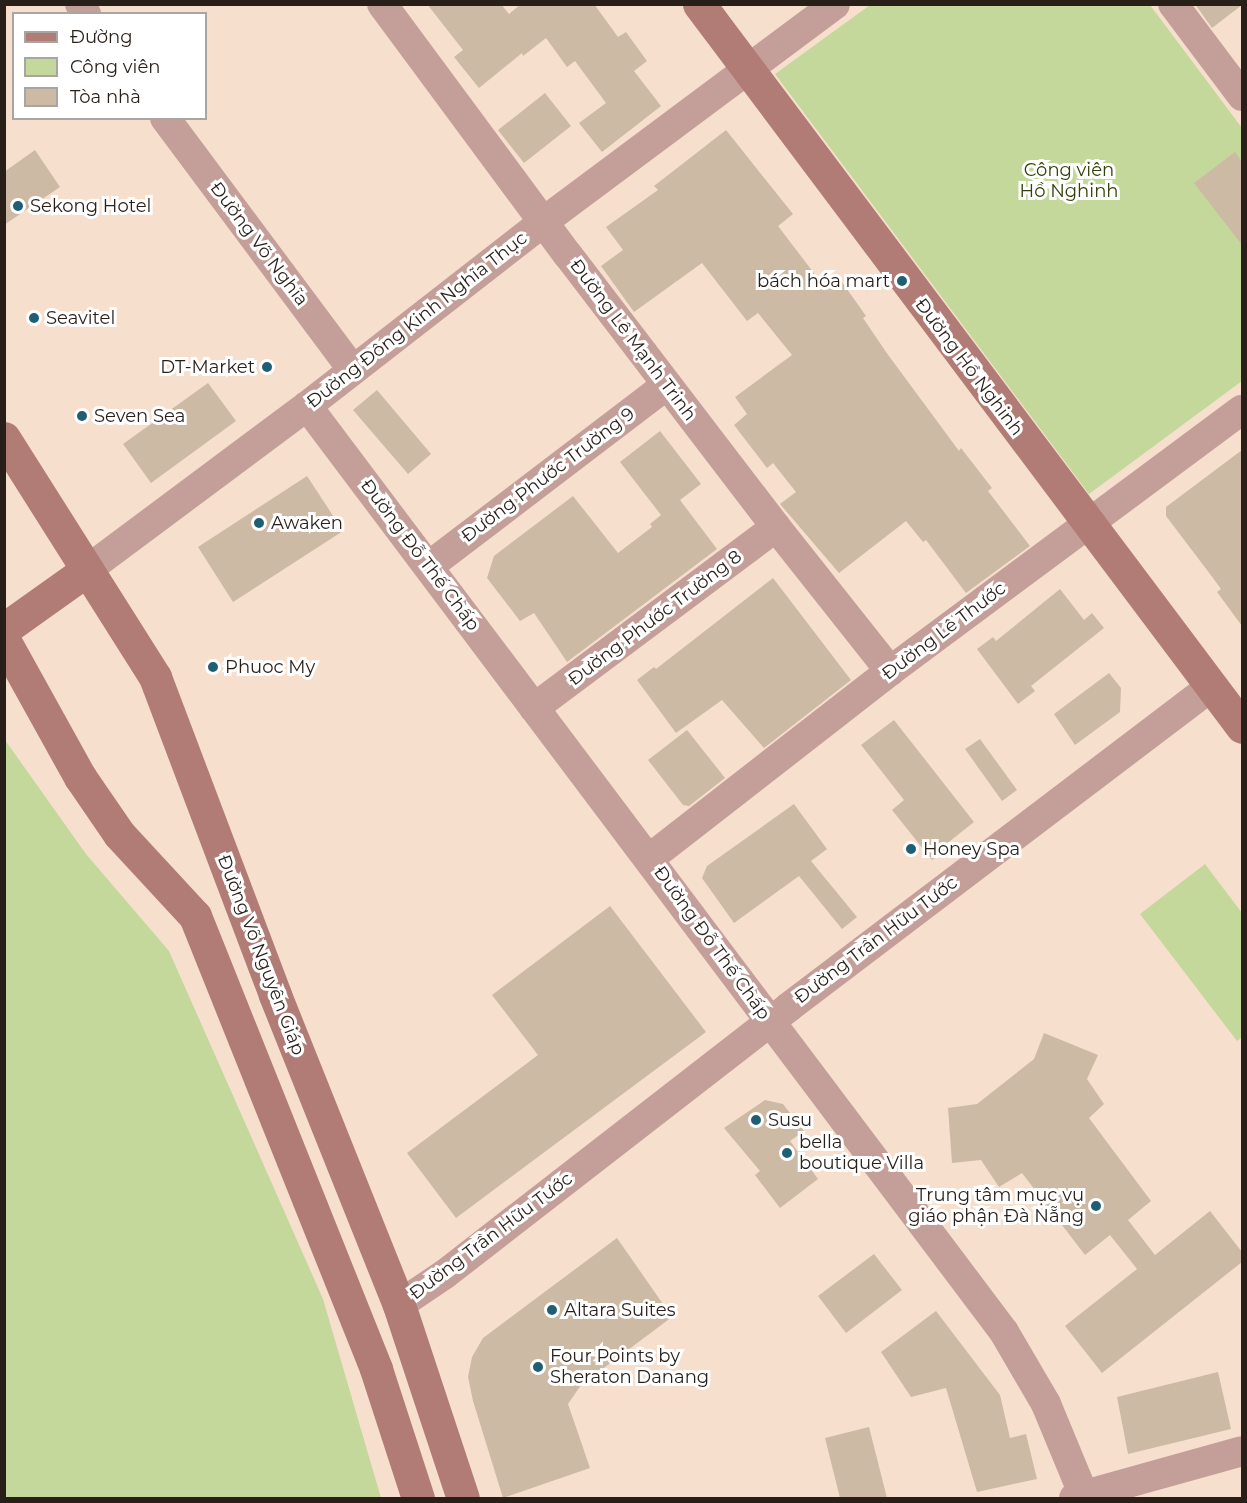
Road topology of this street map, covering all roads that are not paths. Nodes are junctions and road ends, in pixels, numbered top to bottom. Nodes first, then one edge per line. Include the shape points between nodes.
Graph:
1 (382, 4) edge
2 (699, 4) edge
3 (835, 4) edge
4 (1173, 4) edge
5 (748, 71) junction
6 (1242, 96) edge
7 (166, 120) edge
8 (543, 222) junction
9 (353, 370) junction
10 (667, 385) junction
11 (307, 406) junction
12 (1242, 410) edge
13 (4, 438) edge
14 (1087, 524) junction
15 (776, 527) junction
16 (429, 566) junction
17 (87, 570) junction
18 (4, 628) edge
19 (4, 640) edge
20 (890, 671) junction
21 (1212, 686) junction
22 (534, 708) junction
23 (1242, 727) edge
24 (650, 858) junction
25 (769, 1022) junction
26 (399, 1305) junction
27 (357, 1322) junction
28 (1242, 1451) edge
29 (418, 1498) edge
30 (463, 1498) edge
31 (1081, 1498) edge

1 - 8 street, Đường Lê Mạnh Trinh
2 - 5 main road, Đường Hồ Nghinh
3 - 5 street, Đường Đông Kinh Nghĩa Thục
4 - 6 street
5 - 8 street, Đường Đông Kinh Nghĩa Thục
5 - 14 main road, Đường Hồ Nghinh
7 - 9 street, Đường Võ Nghĩa
8 - 9 street, Đường Đông Kinh Nghĩa Thục
8 - 10 street, Đường Lê Mạnh Trinh
9 - 11 street, Đường Đông Kinh Nghĩa Thục
10 - 15 street, Đường Lê Mạnh Trinh
10 - 16 street, Đường Phước Trường 9
11 - 16 street, Đường Đỗ Thế Chấp
11 - 17 street, Đường Đông Kinh Nghĩa Thục
12 - 14 street, Đường Lê Thước
13 - 17 main road, Đường Võ Nguyên Giáp
14 - 20 street, Đường Lê Thước
14 - 21 main road, Đường Hồ Nghinh
15 - 20 street, Đường Lê Mạnh Trinh
15 - 22 street, Đường Phước Trường 8
16 - 22 street, Đường Đỗ Thế Chấp
17 - 18 main road
17 - 26 main road, Đường Võ Nguyên Giáp via 155,677 275,995
19 - 27 main road via 80,777 119,834 195,916
20 - 24 street, Đường Lê Thước
21 - 23 main road, Đường Hồ Nghinh
21 - 25 street, Đường Trần Hữu Tước
22 - 24 street, Đường Đỗ Thế Chấp
24 - 25 street, Đường Đỗ Thế Chấp
25 - 26 street, Đường Trần Hữu Tước via 445,1274
25 - 31 street, Đường Đỗ Thế Chấp via 1004,1332 1046,1404
26 - 27 main road
26 - 30 main road, Đường Võ Nguyên Giáp
27 - 29 main road
28 - 31 street

